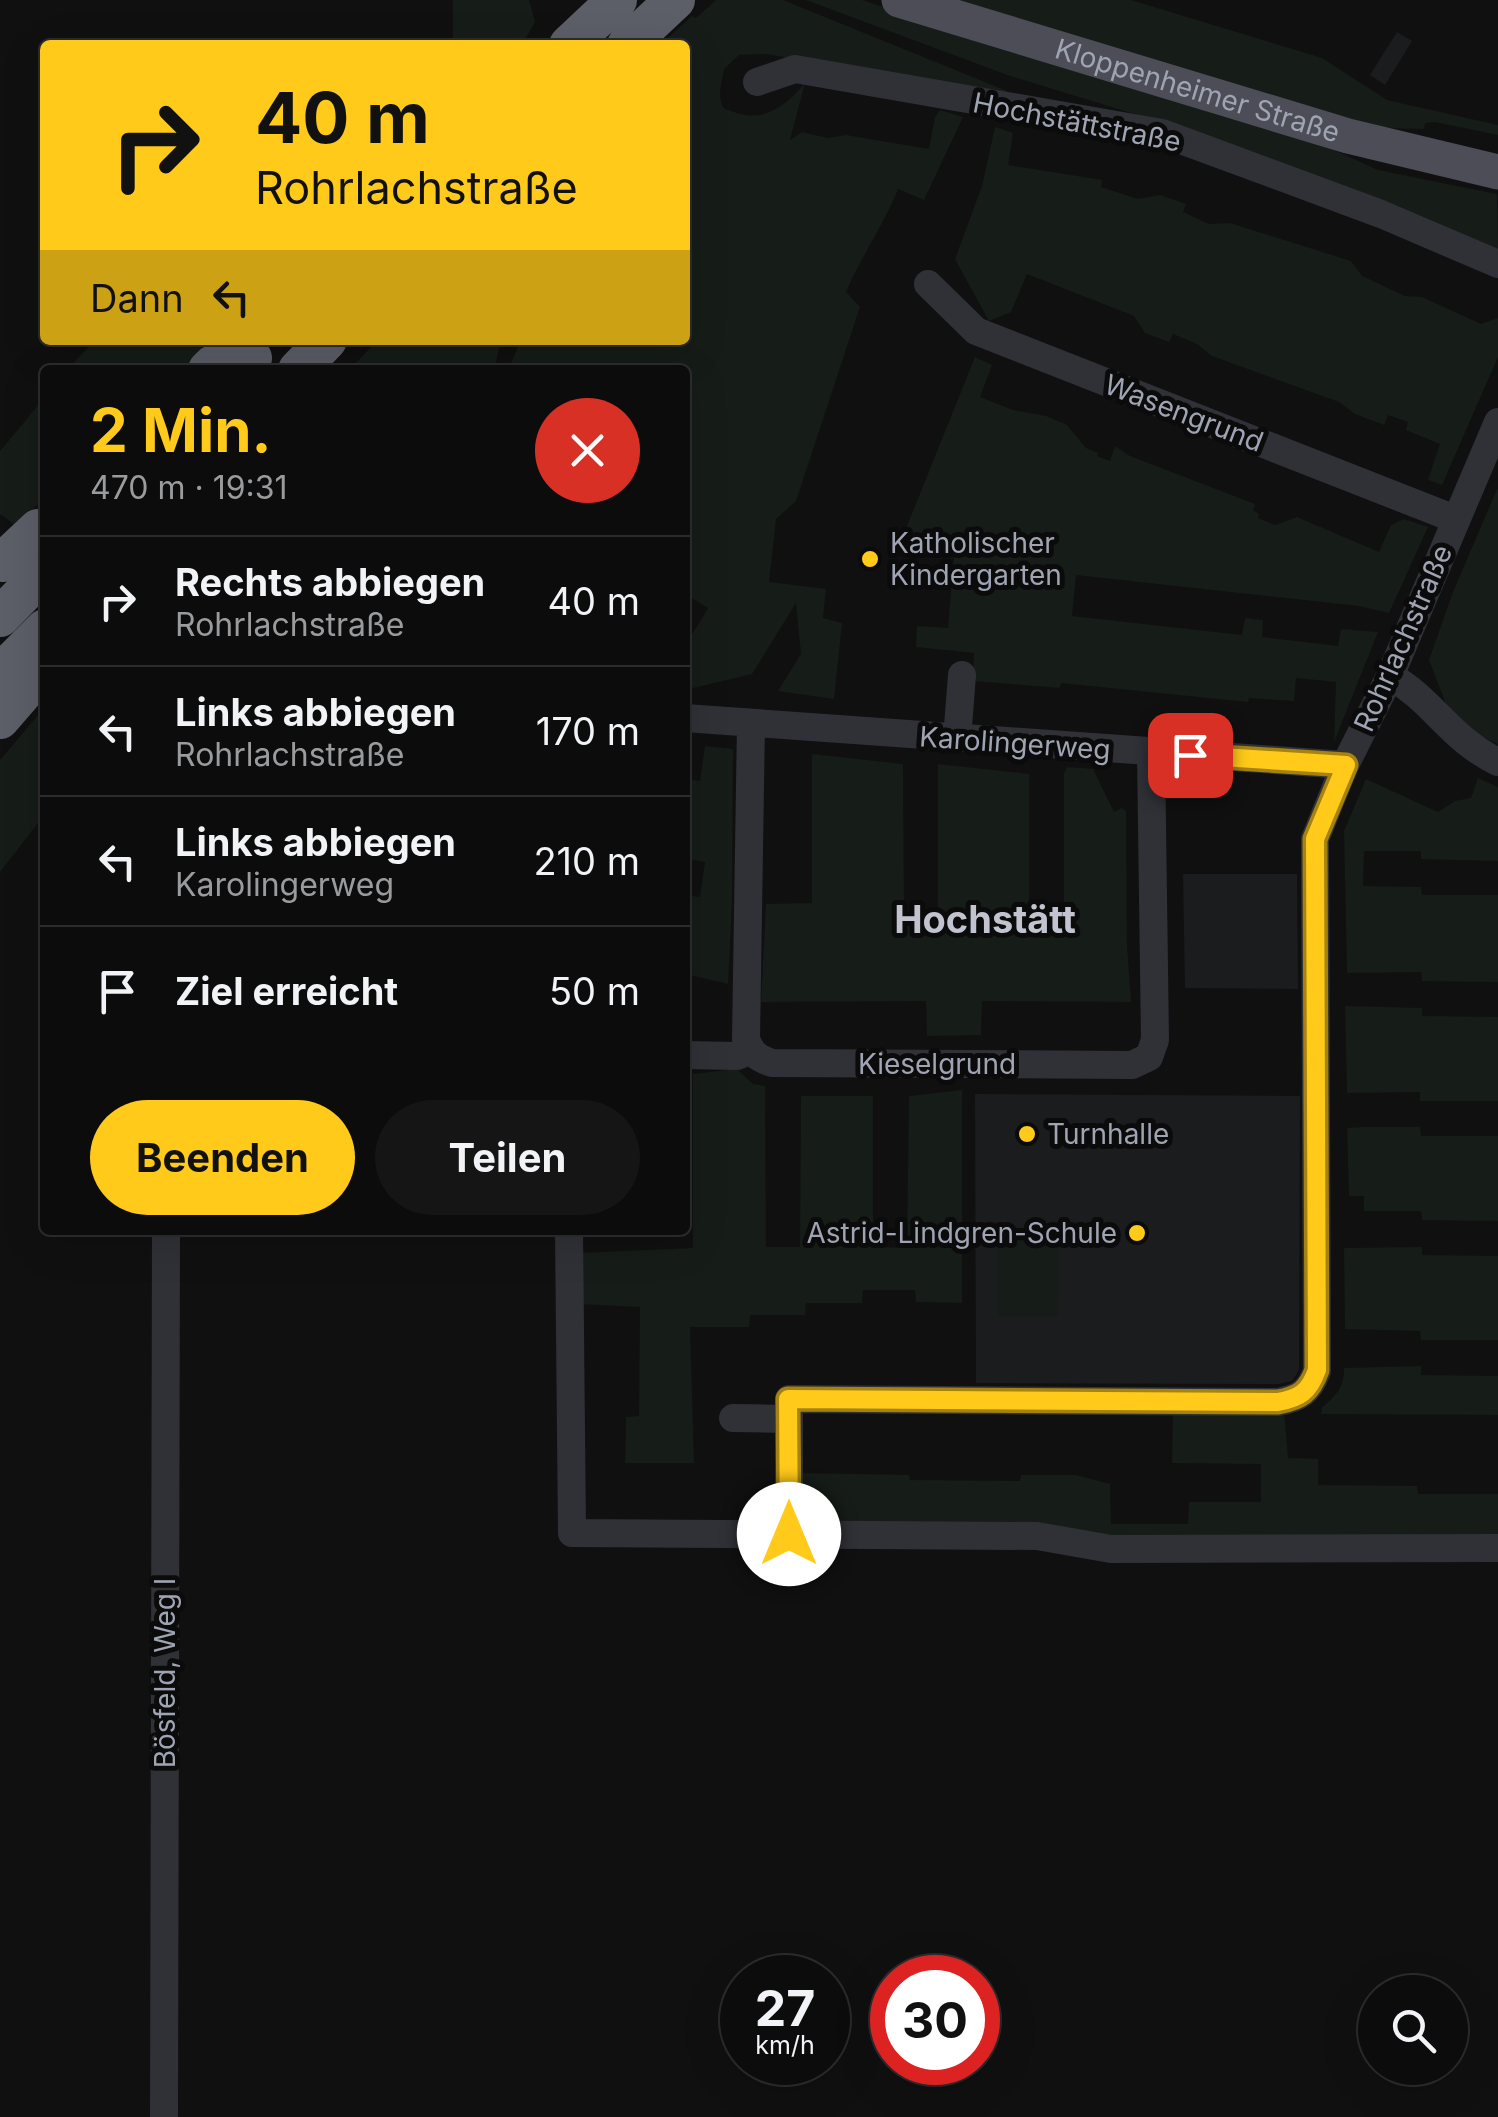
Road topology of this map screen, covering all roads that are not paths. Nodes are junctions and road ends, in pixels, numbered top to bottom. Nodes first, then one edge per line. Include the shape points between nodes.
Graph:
1 (617, 0) edge
2 (675, 0) edge
3 (899, 0) edge
4 (575, 40) edge
5 (632, 40) edge
6 (758, 82) dead end
7 (1498, 172) edge
8 (1498, 264) edge
9 (928, 284) dead end
10 (322, 345) edge
11 (254, 356) edge
12 (214, 365) edge
13 (303, 365) edge
14 (1498, 422) edge
15 (1455, 519) junction
16 (26, 554) edge
17 (0, 616) edge
18 (40, 634) edge
19 (0, 674) edge
20 (40, 674) edge
21 (962, 675) dead end
22 (1390, 676) junction
23 (690, 718) edge
24 (0, 719) edge
25 (750, 723) junction
26 (957, 739) junction
27 (1151, 752) junction
28 (1498, 762) edge
29 (1346, 765) junction
30 (750, 1051) junction
31 (690, 1055) edge
32 (166, 1235) edge
33 (570, 1235) edge
34 (733, 1418) dead end
35 (789, 1418) junction
36 (789, 1534) junction
37 (1498, 1548) edge
38 (164, 2117) edge

1 - 4 highway
2 - 5 highway
3 - 7 main road, Kloppenheimer Straße via 1348,136
6 - 8 street, Hochstättstraße via 795,69 1162,134
9 - 15 street, Wasengrund via 976,330
10 - 13 highway
11 - 12 highway
14 - 15 street, Rohrlachstraße
15 - 22 street, Rohrlachstraße
16 - 17 highway
18 - 19 highway
20 - 24 highway
21 - 26 street
22 - 28 street via 1465,744
22 - 29 street, Rohrlachstraße
23 - 25 street, Karolingerweg
25 - 26 street, Karolingerweg
25 - 30 street
26 - 27 street, Karolingerweg
27 - 29 street, Karolingerweg
27 - 30 street, Kieselgrund via 1150,1056 1132,1066 772,1063
29 - 35 street, Rohrlachstraße via 1315,839 1317,1370 1310,1390 1278,1402 788,1399
30 - 31 street
32 - 38 street, Bösfeld, Weg I
33 - 36 street via 572,1533
34 - 35 street
35 - 36 street
36 - 37 street via 1037,1536 1111,1549

